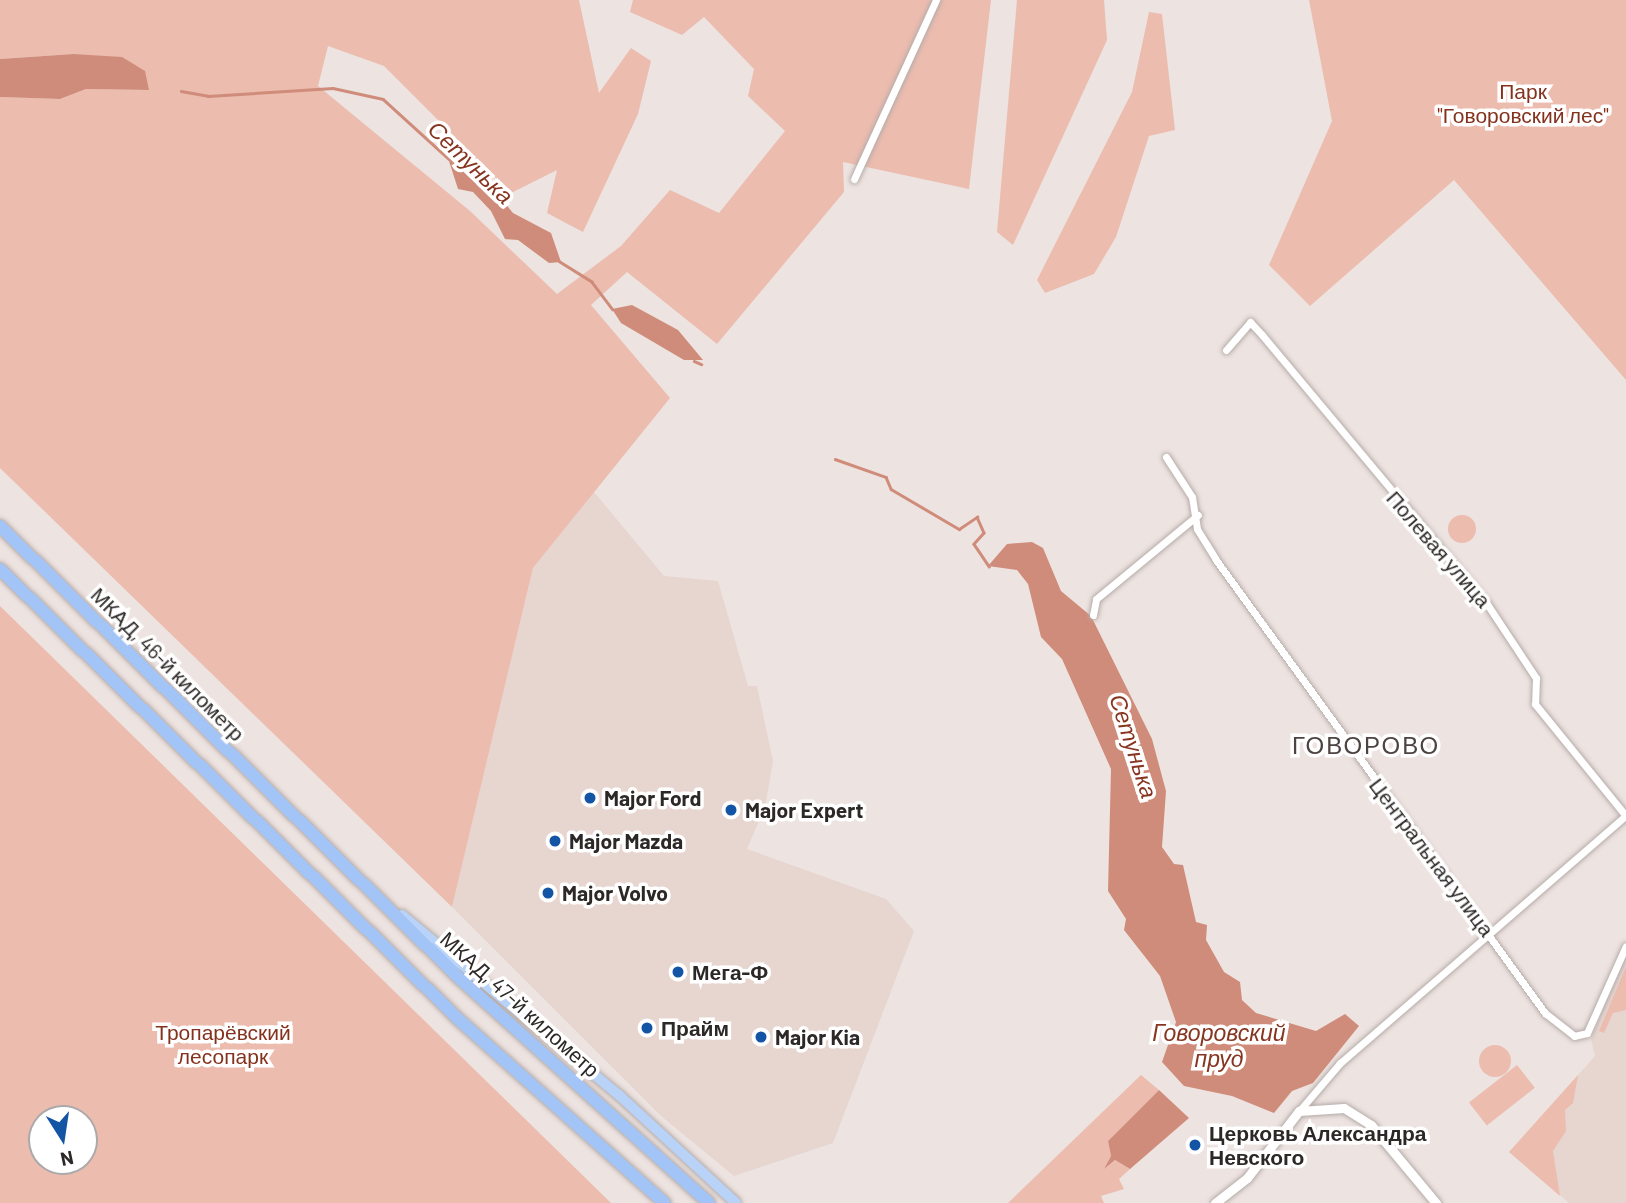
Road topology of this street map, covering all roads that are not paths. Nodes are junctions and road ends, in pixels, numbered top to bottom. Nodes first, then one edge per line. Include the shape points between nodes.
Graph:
1 (936, 0) edge
2 (854, 179) dead end
3 (1226, 350) dead end
4 (1166, 457) dead end
5 (1198, 515) junction
6 (0, 526) edge
7 (0, 569) edge
8 (1093, 615) dead end
9 (1626, 816) edge
10 (309, 830) joint
11 (369, 888) junction
12 (1488, 934) junction
13 (1626, 946) edge
14 (1299, 1111) junction
15 (665, 1203) edge
16 (709, 1203) edge
17 (736, 1203) edge
18 (1215, 1203) edge
19 (1436, 1203) edge

1 - 2 street
3 - 9 street, Полевая улица via 1250,322 1262,335 1487,604 1536,678 1535,704
4 - 5 street, Центральная улица
5 - 8 street via 1096,599
5 - 12 street, Центральная улица via 1196,529 1216,560
6 - 10 highway, МКАД, 46-й километр
7 - 15 highway via 457,1017
9 - 12 street
10 - 11 highway, МКАД, 47-й километр
11 - 16 highway, МКАД, 47-й километр
11 - 17 main road via 619,1095
12 - 13 street, Центральная улица via 1545,1013 1576,1037 1590,1030
12 - 14 street via 1309,1092
14 - 18 street via 1247,1178
14 - 19 street via 1343,1108 1358,1115

